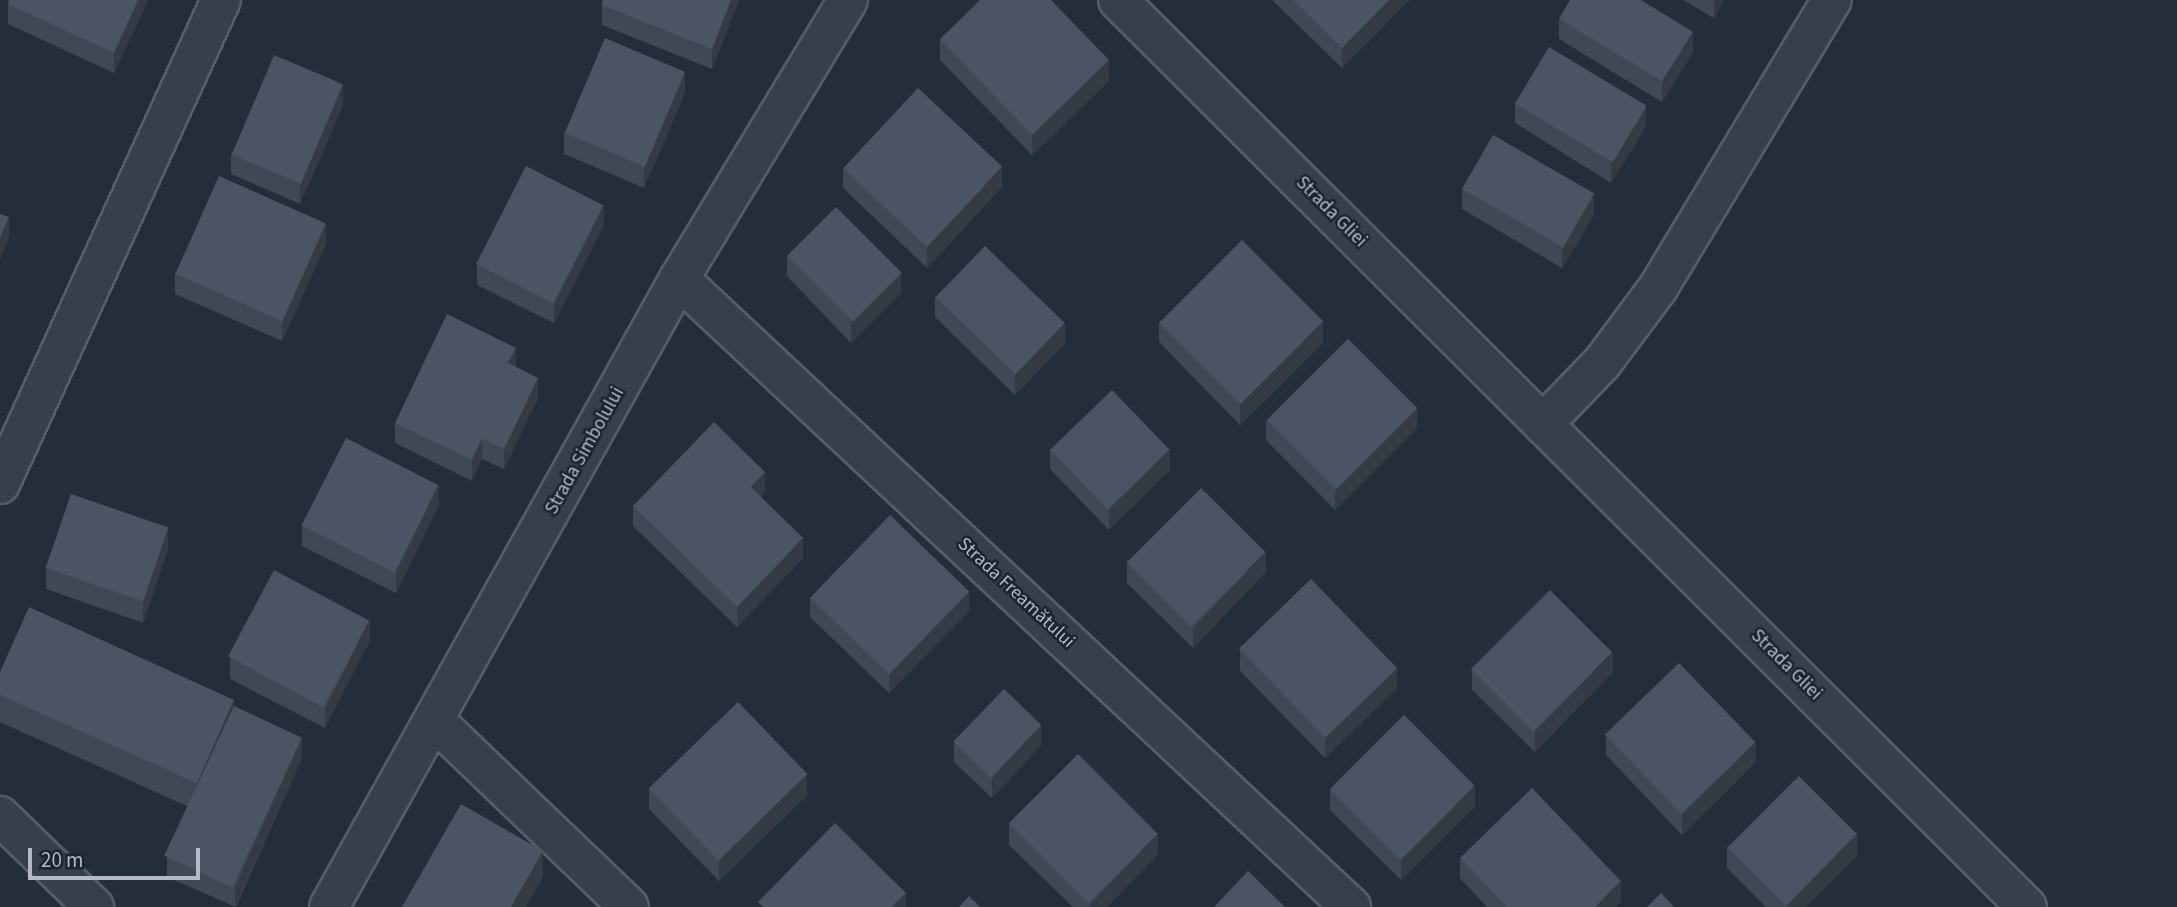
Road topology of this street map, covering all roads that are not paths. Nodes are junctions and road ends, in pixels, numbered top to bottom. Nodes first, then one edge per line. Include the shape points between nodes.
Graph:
1 (220, 0) edge
2 (848, 0) edge
3 (1832, 0) edge
4 (1123, 2) edge
5 (680, 279) junction
6 (1544, 424) junction
7 (0, 484) edge
8 (436, 722) junction
9 (0, 816) edge
10 (94, 907) edge
11 (329, 907) edge
12 (629, 907) edge
13 (1351, 907) edge
14 (2027, 907) edge

1 - 7 street
2 - 5 street, Strada Simbolului
3 - 6 street via 1658,288 1602,363
4 - 6 street, Strada Gliei
5 - 8 street, Strada Simbolului
5 - 13 street, Strada Freamătului
6 - 14 street, Strada Gliei
8 - 11 street, Strada Simbolului
8 - 12 street
9 - 10 street

